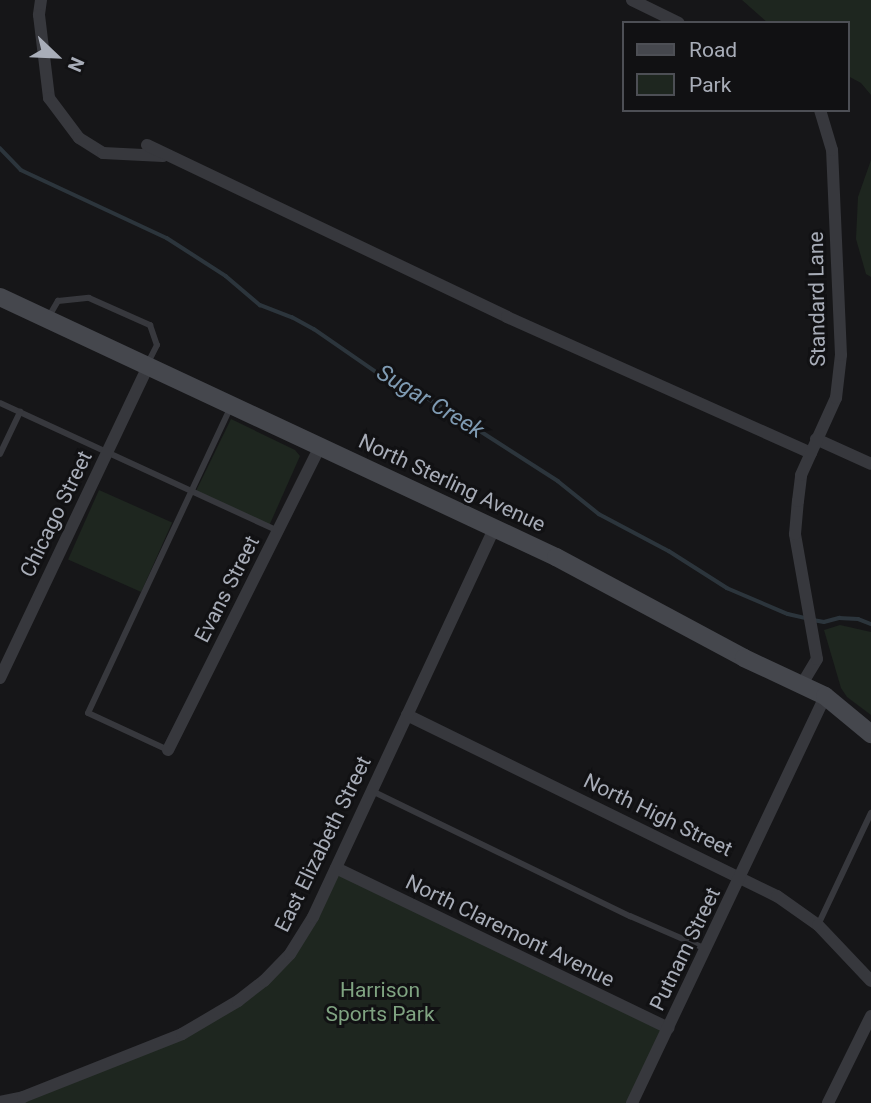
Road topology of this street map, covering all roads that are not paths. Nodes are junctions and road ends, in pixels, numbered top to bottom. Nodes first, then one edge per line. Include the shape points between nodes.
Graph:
1 (41, 0) edge
2 (632, 0) edge
3 (675, 21) edge
4 (821, 112) edge
5 (147, 145) dead end
6 (172, 157) junction
7 (0, 298) edge
8 (47, 319) junction
9 (147, 366) junction
10 (0, 403) edge
11 (231, 406) junction
12 (20, 412) junction
13 (817, 439) junction
14 (320, 446) junction
15 (107, 452) junction
16 (811, 453) junction
17 (0, 454) edge
18 (871, 464) edge
19 (192, 491) junction
20 (494, 527) junction
21 (278, 531) junction
22 (0, 678) edge
23 (802, 684) junction
24 (825, 696) junction
25 (407, 715) junction
26 (871, 734) edge
27 (168, 750) joint
28 (372, 792) junction
29 (871, 813) edge
30 (336, 868) junction
31 (741, 877) junction
32 (818, 926) junction
33 (706, 949) junction
34 (871, 981) edge
35 (871, 1016) edge
36 (668, 1028) junction
37 (0, 1102) edge
38 (632, 1103) edge
39 (828, 1103) edge

1 - 6 street via 38,15 49,98 79,138 103,153
2 - 3 street
4 - 13 street, Standard Lane via 832,150 841,355 836,398
5 - 6 street
6 - 16 street via 495,311
7 - 8 main road, North Sterling Avenue
8 - 9 main road, North Sterling Avenue
8 - 9 lane via 58,301 89,298 150,325 157,345
9 - 11 main road, North Sterling Avenue
9 - 15 street, Chicago Street
10 - 12 lane
11 - 14 main road, North Sterling Avenue
11 - 19 lane
12 - 15 lane
12 - 17 lane
13 - 16 street, Standard Lane
13 - 18 street
14 - 20 main road, North Sterling Avenue
14 - 21 street, Evans Street
15 - 19 lane
15 - 22 street, Chicago Street
16 - 23 street, Standard Lane via 802,475 795,534 817,659
19 - 21 lane
19 - 27 lane via 88,713
20 - 23 main road, North Sterling Avenue
20 - 25 street, East Elizabeth Street
21 - 27 street, Evans Street
23 - 24 main road, North Sterling Avenue
24 - 26 main road, North Sterling Avenue
24 - 31 street, Putnam Street
25 - 28 street, East Elizabeth Street
25 - 31 street, North High Street
28 - 30 street, East Elizabeth Street
28 - 33 lane
29 - 32 lane
30 - 36 street, North Claremont Avenue
30 - 37 street, East Elizabeth Street via 290,954 238,1001 140,1053
31 - 32 street, North High Street
31 - 33 street, Putnam Street
32 - 34 street, North High Street
33 - 36 street, Putnam Street
35 - 39 street
36 - 38 street, Putnam Street

